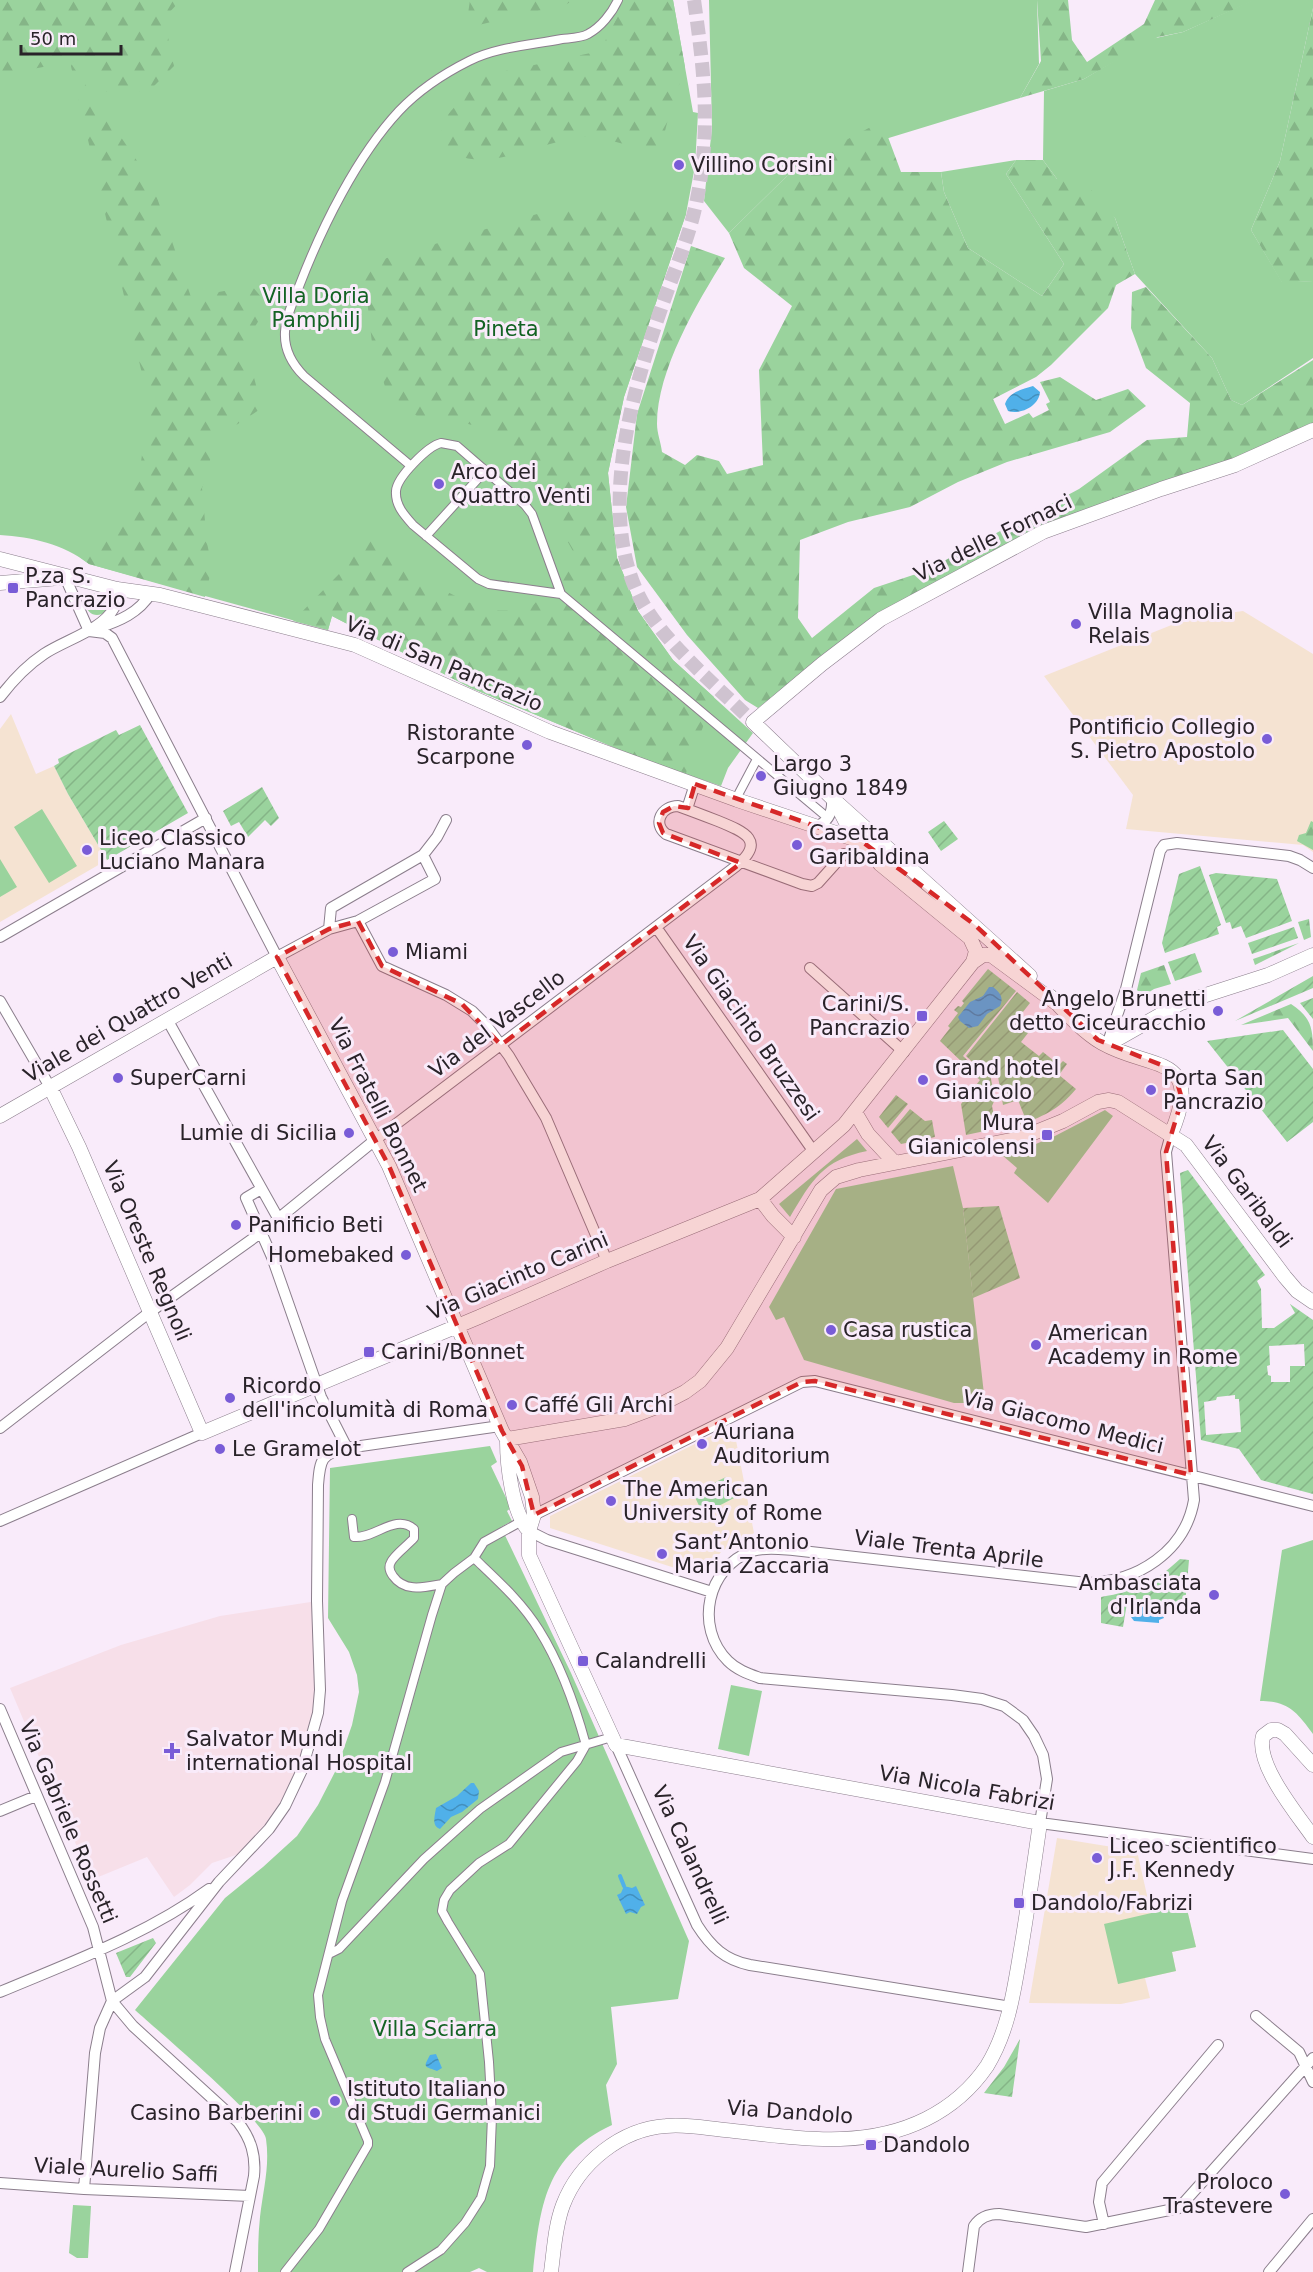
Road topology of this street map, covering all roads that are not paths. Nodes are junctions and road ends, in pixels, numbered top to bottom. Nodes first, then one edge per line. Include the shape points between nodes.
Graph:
1 (618, 0) edge
2 (1313, 430) edge
3 (411, 466) junction
4 (485, 471) junction
5 (426, 536) junction
6 (0, 559) edge
7 (65, 577) junction
8 (0, 583) edge
9 (117, 589) junction
10 (151, 594) junction
11 (561, 594) junction
12 (89, 631) junction
13 (0, 697) edge
14 (757, 759) junction
15 (695, 784) junction
16 (740, 793) dead end
17 (832, 798) junction
18 (687, 809) junction
19 (206, 818) junction
20 (828, 818) junction
21 (446, 820) dead end
22 (815, 826) junction
23 (854, 840) junction
24 (844, 854) dead end
25 (423, 855) junction
26 (740, 863) junction
27 (1313, 868) edge
28 (968, 920) junction
29 (358, 921) junction
30 (656, 927) junction
31 (329, 929) junction
32 (0, 937) edge
33 (1313, 955) edge
34 (277, 957) junction
35 (973, 962) junction
36 (810, 968) dead end
37 (0, 1001) edge
38 (1056, 1003) junction
39 (168, 1021) junction
40 (1107, 1045) junction
41 (501, 1046) junction
42 (904, 1052) junction
43 (50, 1087) junction
44 (855, 1112) junction
45 (0, 1116) edge
46 (1171, 1134) junction
47 (375, 1140) junction
48 (814, 1152) junction
49 (894, 1162) junction
50 (261, 1189) junction
51 (760, 1199) junction
52 (278, 1218) junction
53 (262, 1232) junction
54 (794, 1237) junction
55 (606, 1261) junction
56 (1313, 1302) edge
57 (150, 1312) junction
58 (456, 1327) junction
59 (317, 1384) junction
60 (500, 1426) junction
61 (0, 1428) edge
62 (202, 1433) junction
63 (507, 1439) junction
64 (347, 1448) junction
65 (1191, 1475) junction
66 (1313, 1506) edge
67 (352, 1519) dead end
68 (0, 1521) edge
69 (528, 1522) junction
70 (474, 1558) junction
71 (442, 1584) junction
72 (712, 1592) junction
73 (0, 1709) edge
74 (614, 1741) junction
75 (586, 1745) junction
76 (1313, 1765) edge
77 (36, 1796) junction
78 (0, 1811) edge
79 (1040, 1823) junction
80 (1313, 1837) edge
81 (1313, 1859) edge
82 (219, 1882) junction
83 (100, 1950) junction
84 (329, 1954) junction
85 (0, 1992) edge
86 (112, 2001) junction
87 (1011, 2007) junction
88 (1256, 2016) dead end
89 (1218, 2045) dead end
90 (1310, 2062) edge
91 (1313, 2082) edge
92 (0, 2183) edge
93 (84, 2189) junction
94 (250, 2196) junction
95 (1313, 2220) edge
96 (1104, 2224) junction
97 (235, 2272) edge
98 (285, 2272) edge
99 (406, 2272) edge
100 (551, 2272) edge
101 (968, 2272) edge
102 (1269, 2272) edge

1 - 3 street via 602,25 587,35 472,59 440,79 399,112 335,206 295,297 286,342 296,368
2 - 17 street, Via delle Fornaci via 1235,465 1043,532 881,619 822,664 753,722
3 - 4 street via 434,444 447,443 457,446
3 - 5 street via 397,486 397,499 403,514
4 - 5 street
4 - 11 street via 532,514
5 - 11 street via 489,584
6 - 7 street, Via di San Pancrazio
7 - 8 street
7 - 9 street, Via di San Pancrazio
7 - 12 street
9 - 10 street, Via di San Pancrazio
9 - 12 street via 115,607
10 - 12 street via 135,611
10 - 15 street, Via di San Pancrazio via 355,645 541,728
11 - 14 street
12 - 13 street via 34,661
12 - 19 street via 112,638
14 - 16 street
14 - 20 street
15 - 18 street
15 - 22 street, Via di San Pancrazio
17 - 20 street
17 - 23 street, Via di San Pancrazio
17 - 28 street, Via di San Pancrazio
18 - 26 street via 747,834 751,850
18 - 26 street via 674,806 663,812 659,823 663,833
19 - 32 street
19 - 34 street
20 - 22 street
21 - 25 street
22 - 23 street, Via di San Pancrazio
23 - 28 street, Via di San Pancrazio via 876,851 946,908
23 - 35 street, Via di San Pancrazio via 970,938 976,951
24 - 26 street via 812,885
25 - 29 street via 435,879
25 - 31 street via 331,908
26 - 30 street, Via del Vascello
27 - 40 street via 1289,856 1177,843 1164,845 1126,990
28 - 38 street, Via di San Pancrazio via 1015,960
29 - 31 street
29 - 41 street via 382,966 472,1011
30 - 41 street, Via del Vascello
30 - 48 street, Via Giacinto Bruzzesi
31 - 34 street
33 - 40 street via 1268,975 1181,1004
34 - 39 street, Viale dei Quattro Venti
34 - 47 street, Via Fratelli Bonnet
35 - 38 street, Via di San Pancrazio via 991,955
35 - 42 street, Via Giacinto Carini
36 - 42 street
37 - 43 street
38 - 40 street, Via di San Pancrazio
39 - 43 street, Viale dei Quattro Venti
39 - 50 street
40 - 46 street, Via di San Pancrazio via 1170,1070 1181,1085 1181,1104
41 - 47 street, Via del Vascello
41 - 55 street via 546,1118
42 - 44 street, Via Giacinto Carini
43 - 45 street, Viale dei Quattro Venti
43 - 57 street, Via Oreste Regnoli
44 - 48 street, Via Giacinto Carini
44 - 49 street via 868,1134
46 - 49 street, Via Garibaldi via 1113,1100 1098,1101 1063,1121 1013,1140
46 - 56 street, Via Garibaldi via 1193,1152 1285,1277
46 - 65 street, Viale Trenta Aprile via 1167,1152
47 - 52 street, Via del Vascello
47 - 58 street, Via Fratelli Bonnet
48 - 51 street, Via Giacinto Carini
49 - 54 street via 830,1180
50 - 52 street
50 - 53 street via 246,1198
51 - 54 street
51 - 55 street, Via Giacinto Carini
52 - 53 street, Via del Vascello
53 - 57 street
53 - 59 street
54 - 63 street via 717,1363 685,1392 625,1419
55 - 58 street, Via Giacinto Carini
57 - 61 street
57 - 62 street, Via Oreste Regnoli
58 - 59 street, Via Giacinto Carini
58 - 60 street, Via Fratelli Bonnet
59 - 62 street, Via Giacinto Carini
59 - 64 street
60 - 63 street, Via Fratelli Bonnet
60 - 64 street
62 - 68 street, Via Giacinto Carini
63 - 69 street, Via Calandrelli via 532,1497
64 - 82 street via 328,1454 319,1468 320,1690 314,1731 302,1770 277,1819
65 - 66 street, Via Giacomo Medici
65 - 69 street, Via Giacomo Medici via 824,1382 802,1382
65 - 72 street, Viale Trenta Aprile via 1192,1508 1170,1549 1150,1565 1119,1579 1074,1582 769,1549 751,1552 729,1564
67 - 71 street via 354,1537 362,1538 400,1523 410,1525 414,1538 389,1569 408,1587
69 - 70 street via 484,1542
69 - 72 street via 547,1540
69 - 74 street, Via Calandrelli via 533,1565
70 - 71 street
70 - 75 street via 539,1629 575,1704
71 - 84 street via 385,1782 342,1901
72 - 79 street, Viale Trenta Aprile via 709,1617 715,1643 731,1664 751,1675 970,1698 1014,1712 1034,1736 1045,1761 1046,1791
73 - 77 street, Via Gabriele Rossetti
74 - 75 street
74 - 79 street, Via Nicola Fabrizi
74 - 87 street, Via Calandrelli via 697,1925 717,1951 750,1965
75 - 84 street via 561,1752 480,1809 424,1858 339,1949
75 - 99 street via 509,1844 479,1863 444,1900 442,1911 480,1974 492,2117 490,2166 481,2198 465,2223 441,2250
76 - 80 street via 1282,1732 1271,1730 1263,1736 1265,1763
77 - 78 street
77 - 83 street, Via Gabriele Rossetti
79 - 81 street, Via Nicola Fabrizi
79 - 87 street, Via Dandolo
82 - 83 street via 162,1919
82 - 86 street via 145,1977
83 - 85 street
83 - 86 street, Via Gabriele Rossetti
84 - 98 street via 318,1995 320,2017 340,2078 369,2141 319,2229
86 - 93 street via 94,2053
86 - 94 street via 242,2127 254,2155
87 - 100 street, Via Dandolo via 994,2052 974,2082 939,2111 899,2130 873,2137 826,2140 667,2126 624,2138 593,2162 572,2188 558,2222
88 - 90 street
89 - 96 street via 1102,2184 1098,2202
90 - 91 street
90 - 96 street via 1179,2208
92 - 93 street, Viale Aurelio Saffi
93 - 94 street, Viale Aurelio Saffi
94 - 97 street
95 - 102 street
96 - 101 street via 1086,2227 999,2214 981,2218 973,2230

